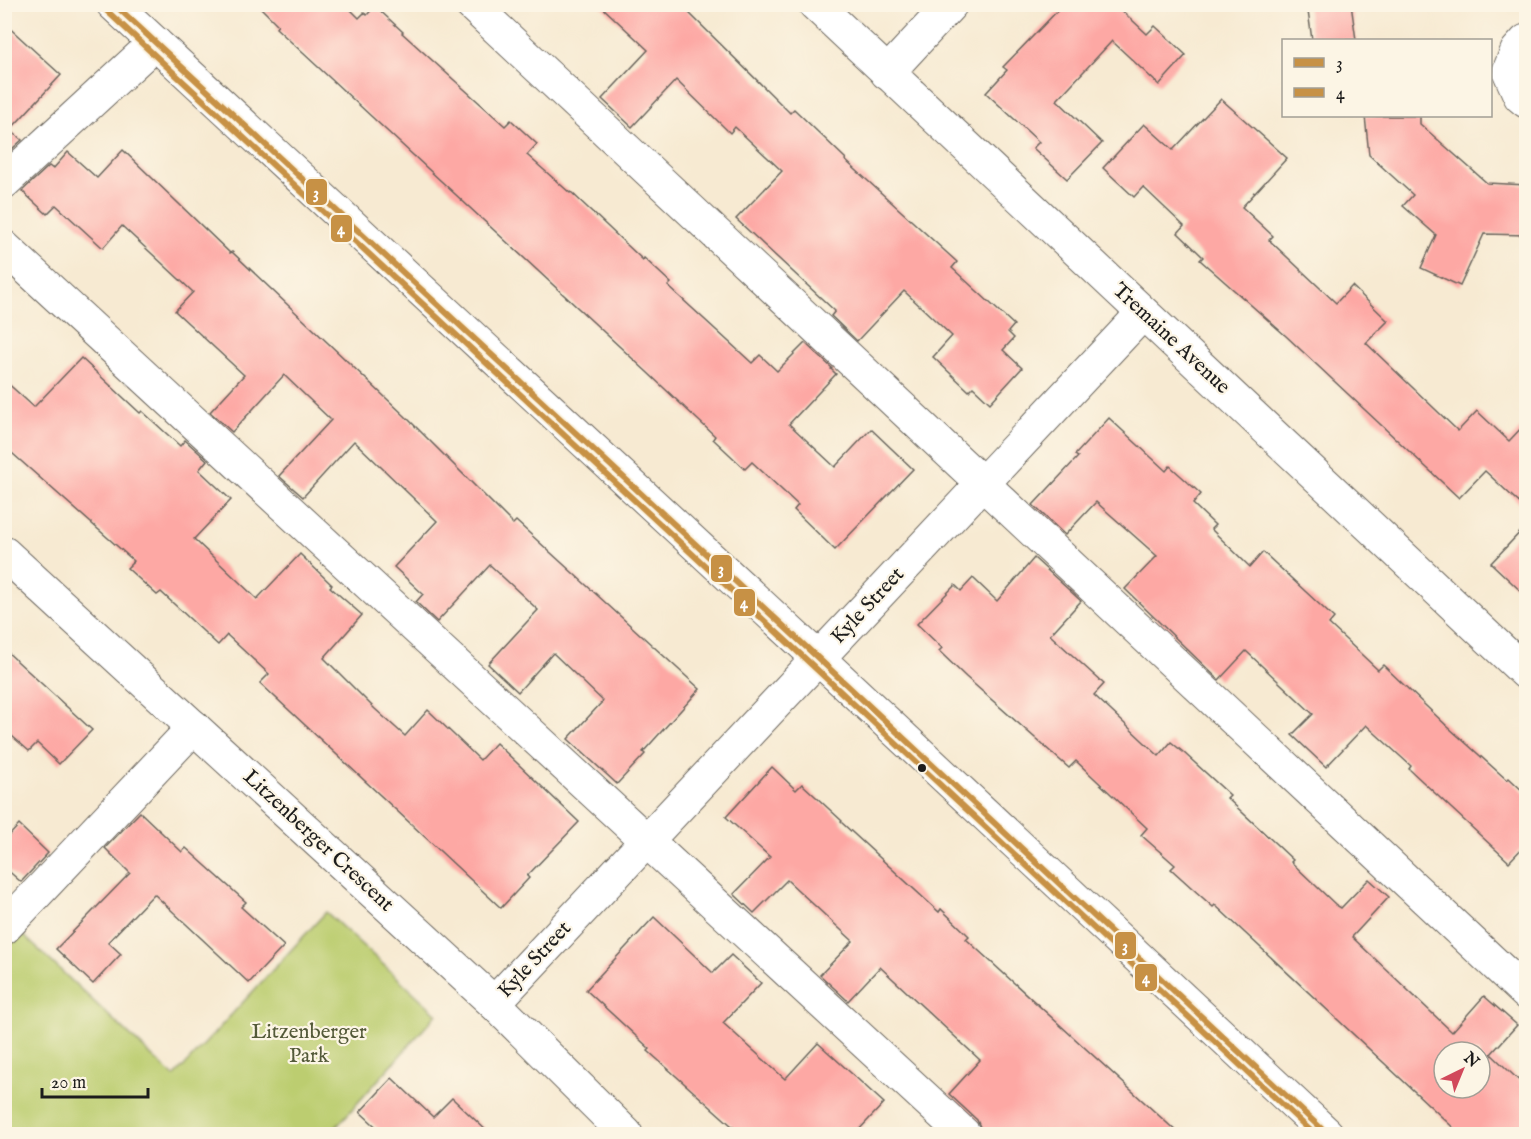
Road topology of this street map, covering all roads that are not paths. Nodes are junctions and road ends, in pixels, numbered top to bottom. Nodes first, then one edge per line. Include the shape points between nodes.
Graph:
1 (113, 4) edge
2 (471, 4) edge
3 (815, 4) edge
4 (951, 4) edge
5 (1527, 41) edge
6 (155, 43) junction
7 (887, 73) junction
8 (1527, 101) edge
9 (4, 182) edge
10 (4, 247) edge
11 (1143, 313) junction
12 (982, 484) junction
13 (4, 553) edge
14 (818, 658) junction
15 (1527, 673) edge
16 (194, 727) junction
17 (647, 841) junction
18 (4, 928) edge
19 (1527, 993) edge
20 (494, 1003) junction
21 (626, 1134) edge
22 (964, 1134) edge
23 (1327, 1134) edge

1 - 6 street
2 - 12 street
3 - 7 street, Tremaine Avenue
4 - 7 street
5 - 8 street via 1517,51 1509,71 1520,96
6 - 9 street
6 - 14 street
7 - 11 street, Tremaine Avenue
10 - 17 street
11 - 12 street, Kyle Street
11 - 15 street, Tremaine Avenue
12 - 14 street, Kyle Street
12 - 19 street
13 - 16 street, Litzenberger Crescent
14 - 17 street, Kyle Street
14 - 23 street
16 - 18 street
16 - 20 street, Litzenberger Crescent
17 - 20 street, Kyle Street
17 - 22 street
20 - 21 street, Litzenberger Crescent

